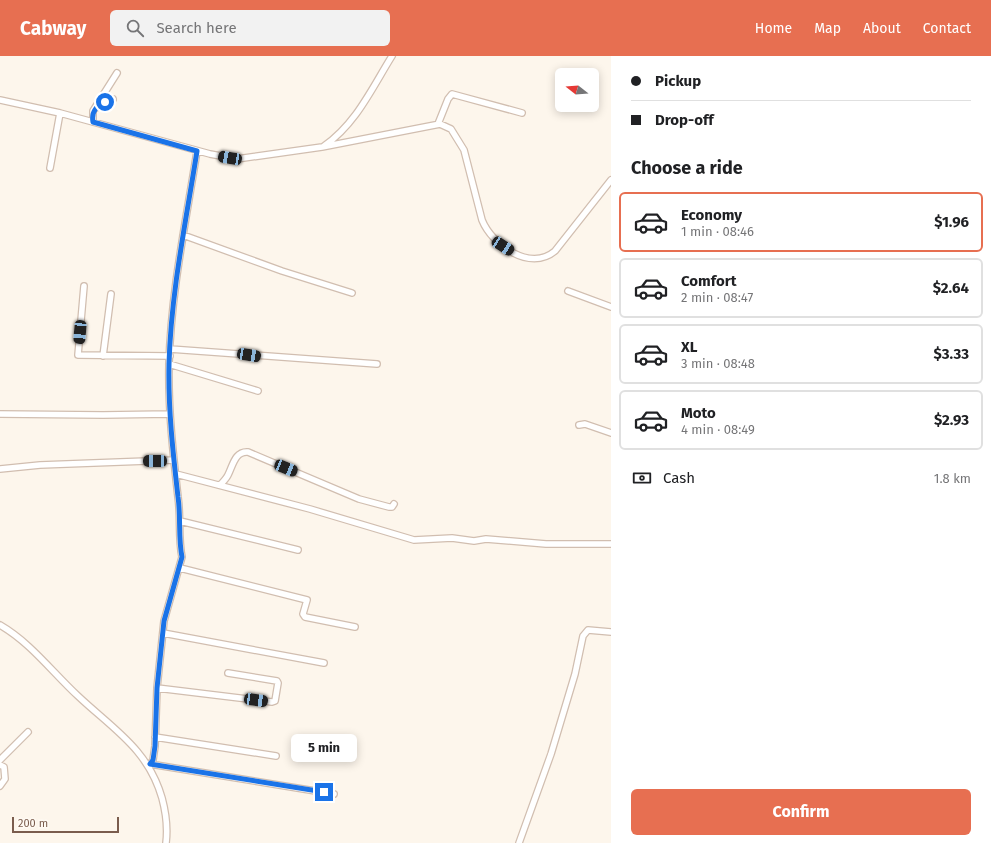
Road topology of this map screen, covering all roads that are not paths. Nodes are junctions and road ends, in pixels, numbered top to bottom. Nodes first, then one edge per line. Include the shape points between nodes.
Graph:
1 (392, 56) edge
2 (117, 73) dead end
3 (113, 99) dead end
4 (0, 100) edge
5 (60, 113) junction
6 (522, 113) dead end
7 (92, 115) junction
8 (93, 122) junction
9 (438, 124) junction
10 (322, 147) junction
11 (197, 151) junction
12 (50, 168) dead end
13 (611, 180) edge
14 (183, 235) junction
15 (84, 286) dead end
16 (568, 291) dead end
17 (352, 293) dead end
18 (111, 294) dead end
19 (611, 307) edge
20 (170, 349) junction
21 (103, 356) junction
22 (170, 356) junction
23 (169, 364) junction
24 (377, 364) dead end
25 (258, 391) dead end
26 (0, 414) edge
27 (170, 414) junction
28 (579, 425) dead end
29 (611, 434) edge
30 (174, 460) junction
31 (0, 469) edge
32 (176, 474) junction
33 (220, 485) junction
34 (394, 504) dead end
35 (180, 521) junction
36 (611, 544) edge
37 (298, 550) dead end
38 (180, 568) junction
39 (0, 625) edge
40 (355, 627) dead end
41 (611, 632) edge
42 (163, 633) junction
43 (324, 663) dead end
44 (228, 673) dead end
45 (157, 688) junction
46 (28, 732) dead end
47 (155, 737) junction
48 (276, 756) dead end
49 (0, 760) edge
50 (0, 764) edge
51 (149, 765) junction
52 (0, 786) edge
53 (334, 794) dead end
54 (166, 843) edge
55 (518, 843) edge

1 - 10 street via 349,125
2 - 7 street
3 - 7 street via 100,104
4 - 5 street
5 - 8 street
5 - 12 street
6 - 9 street via 452,94
7 - 8 street
8 - 11 street
9 - 10 street
9 - 13 street via 451,129 462,146 486,229 499,244 521,256 541,258 555,251
10 - 11 street via 237,159
11 - 14 street
14 - 17 street via 282,272
14 - 20 street
15 - 21 street via 78,355
16 - 19 street
18 - 21 street
20 - 22 street
20 - 24 street
21 - 22 street
22 - 23 street
23 - 25 street
23 - 27 street
26 - 27 street
27 - 30 street
28 - 29 street via 585,424
30 - 31 street
30 - 32 street
32 - 33 street
32 - 35 street
33 - 34 street via 228,477 238,455 248,452 359,499 389,507
33 - 36 street via 414,540 452,538 546,544
35 - 37 street
35 - 38 street
38 - 40 street via 307,600 305,617
38 - 42 street via 164,621
39 - 51 street via 29,645 79,696 132,744
41 - 55 street via 588,630 583,636 575,674 551,754
42 - 43 street
42 - 45 street
44 - 45 street via 276,680 278,683 275,701
45 - 47 street
46 - 49 street
47 - 48 street
47 - 51 street via 153,758
50 - 52 street via 4,767 5,779
51 - 53 street
51 - 54 street via 164,805 167,819

